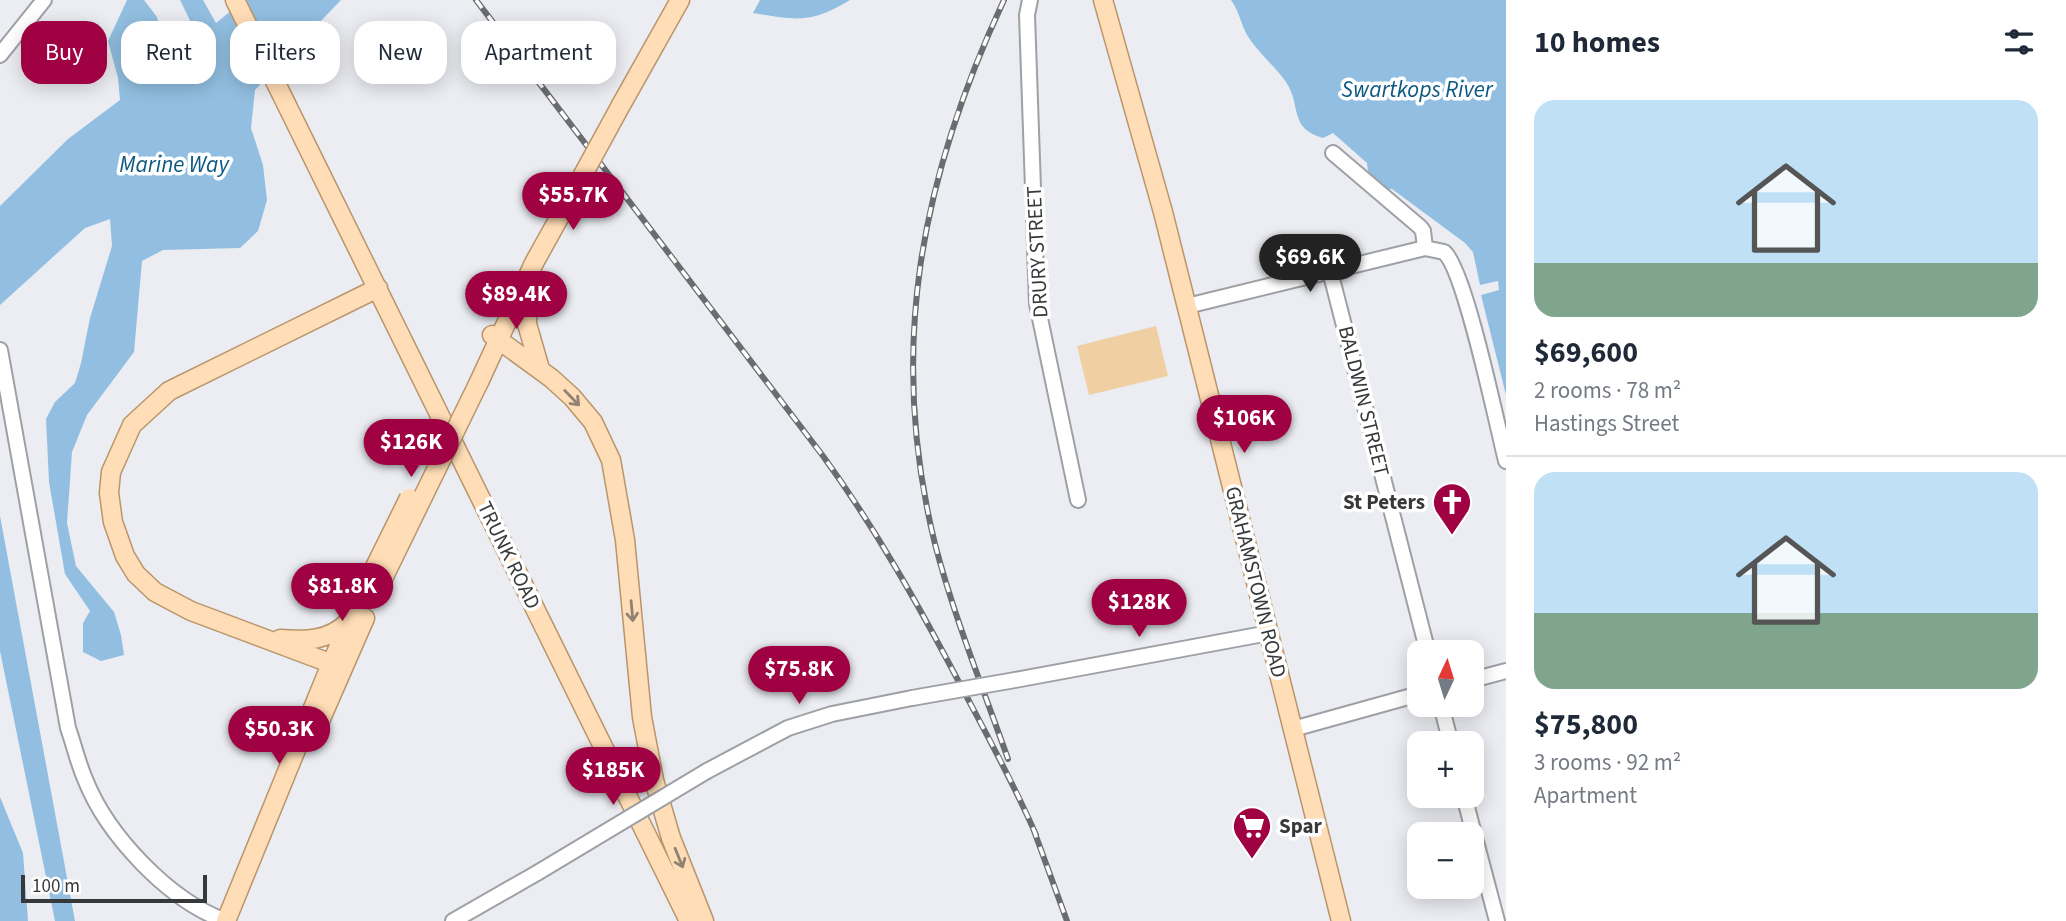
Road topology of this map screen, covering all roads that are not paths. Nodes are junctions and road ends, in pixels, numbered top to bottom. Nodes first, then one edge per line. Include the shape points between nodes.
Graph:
1 (44, 0) edge
2 (235, 0) edge
3 (680, 0) edge
4 (1030, 0) edge
5 (1103, 0) edge
6 (0, 55) edge
7 (1334, 153) dead end
8 (1426, 248) junction
9 (1330, 271) junction
10 (531, 272) junction
11 (378, 288) junction
12 (1187, 306) junction
13 (496, 337) junction
14 (0, 350) edge
15 (540, 369) junction
16 (474, 380) junction
17 (1506, 461) edge
18 (1078, 500) dead end
19 (352, 619) junction
20 (1269, 633) junction
21 (263, 638) junction
22 (1425, 640) edge
23 (337, 666) junction
24 (1506, 671) edge
25 (1484, 677) edge
26 (1407, 697) edge
27 (1293, 729) junction
28 (1467, 808) edge
29 (248, 878) junction
30 (226, 921) edge
31 (235, 921) edge
32 (453, 921) edge
33 (689, 921) edge
34 (704, 921) edge
35 (1341, 921) edge
36 (1497, 921) edge

1 - 6 street
2 - 11 main road, TRUNK ROAD
3 - 10 main road, bridge
4 - 18 street, DRURY STREET via 1037,304
5 - 12 main road, GRAHAMSTOWN ROAD
7 - 8 street via 1420,227
8 - 9 street
8 - 17 street via 1444,251 1455,266
9 - 12 street
9 - 22 street, BALDWIN STREET
10 - 13 main road
10 - 15 main road via 527,324
11 - 21 main road via 169,391 132,425 111,472 113,523 136,574 155,592 191,611
11 - 33 main road, TRUNK ROAD
12 - 20 main road, GRAHAMSTOWN ROAD
13 - 15 main road
13 - 16 main road
14 - 30 street via 68,728 86,781 126,845 152,875
15 -> 34 main road via 593,422 611,460 625,540 642,717 654,780
16 - 19 main road, bridge
16 - 23 main road, bridge via 376,593
19 - 21 main road via 324,637
19 - 23 main road
20 - 27 main road, GRAHAMSTOWN ROAD
20 - 32 street, bridge via 912,698 788,728
21 - 23 main road
23 - 29 main road
24 - 25 street
26 - 27 street
27 - 35 main road, GRAHAMSTOWN ROAD
28 - 36 street
29 - 30 main road
29 - 31 main road

